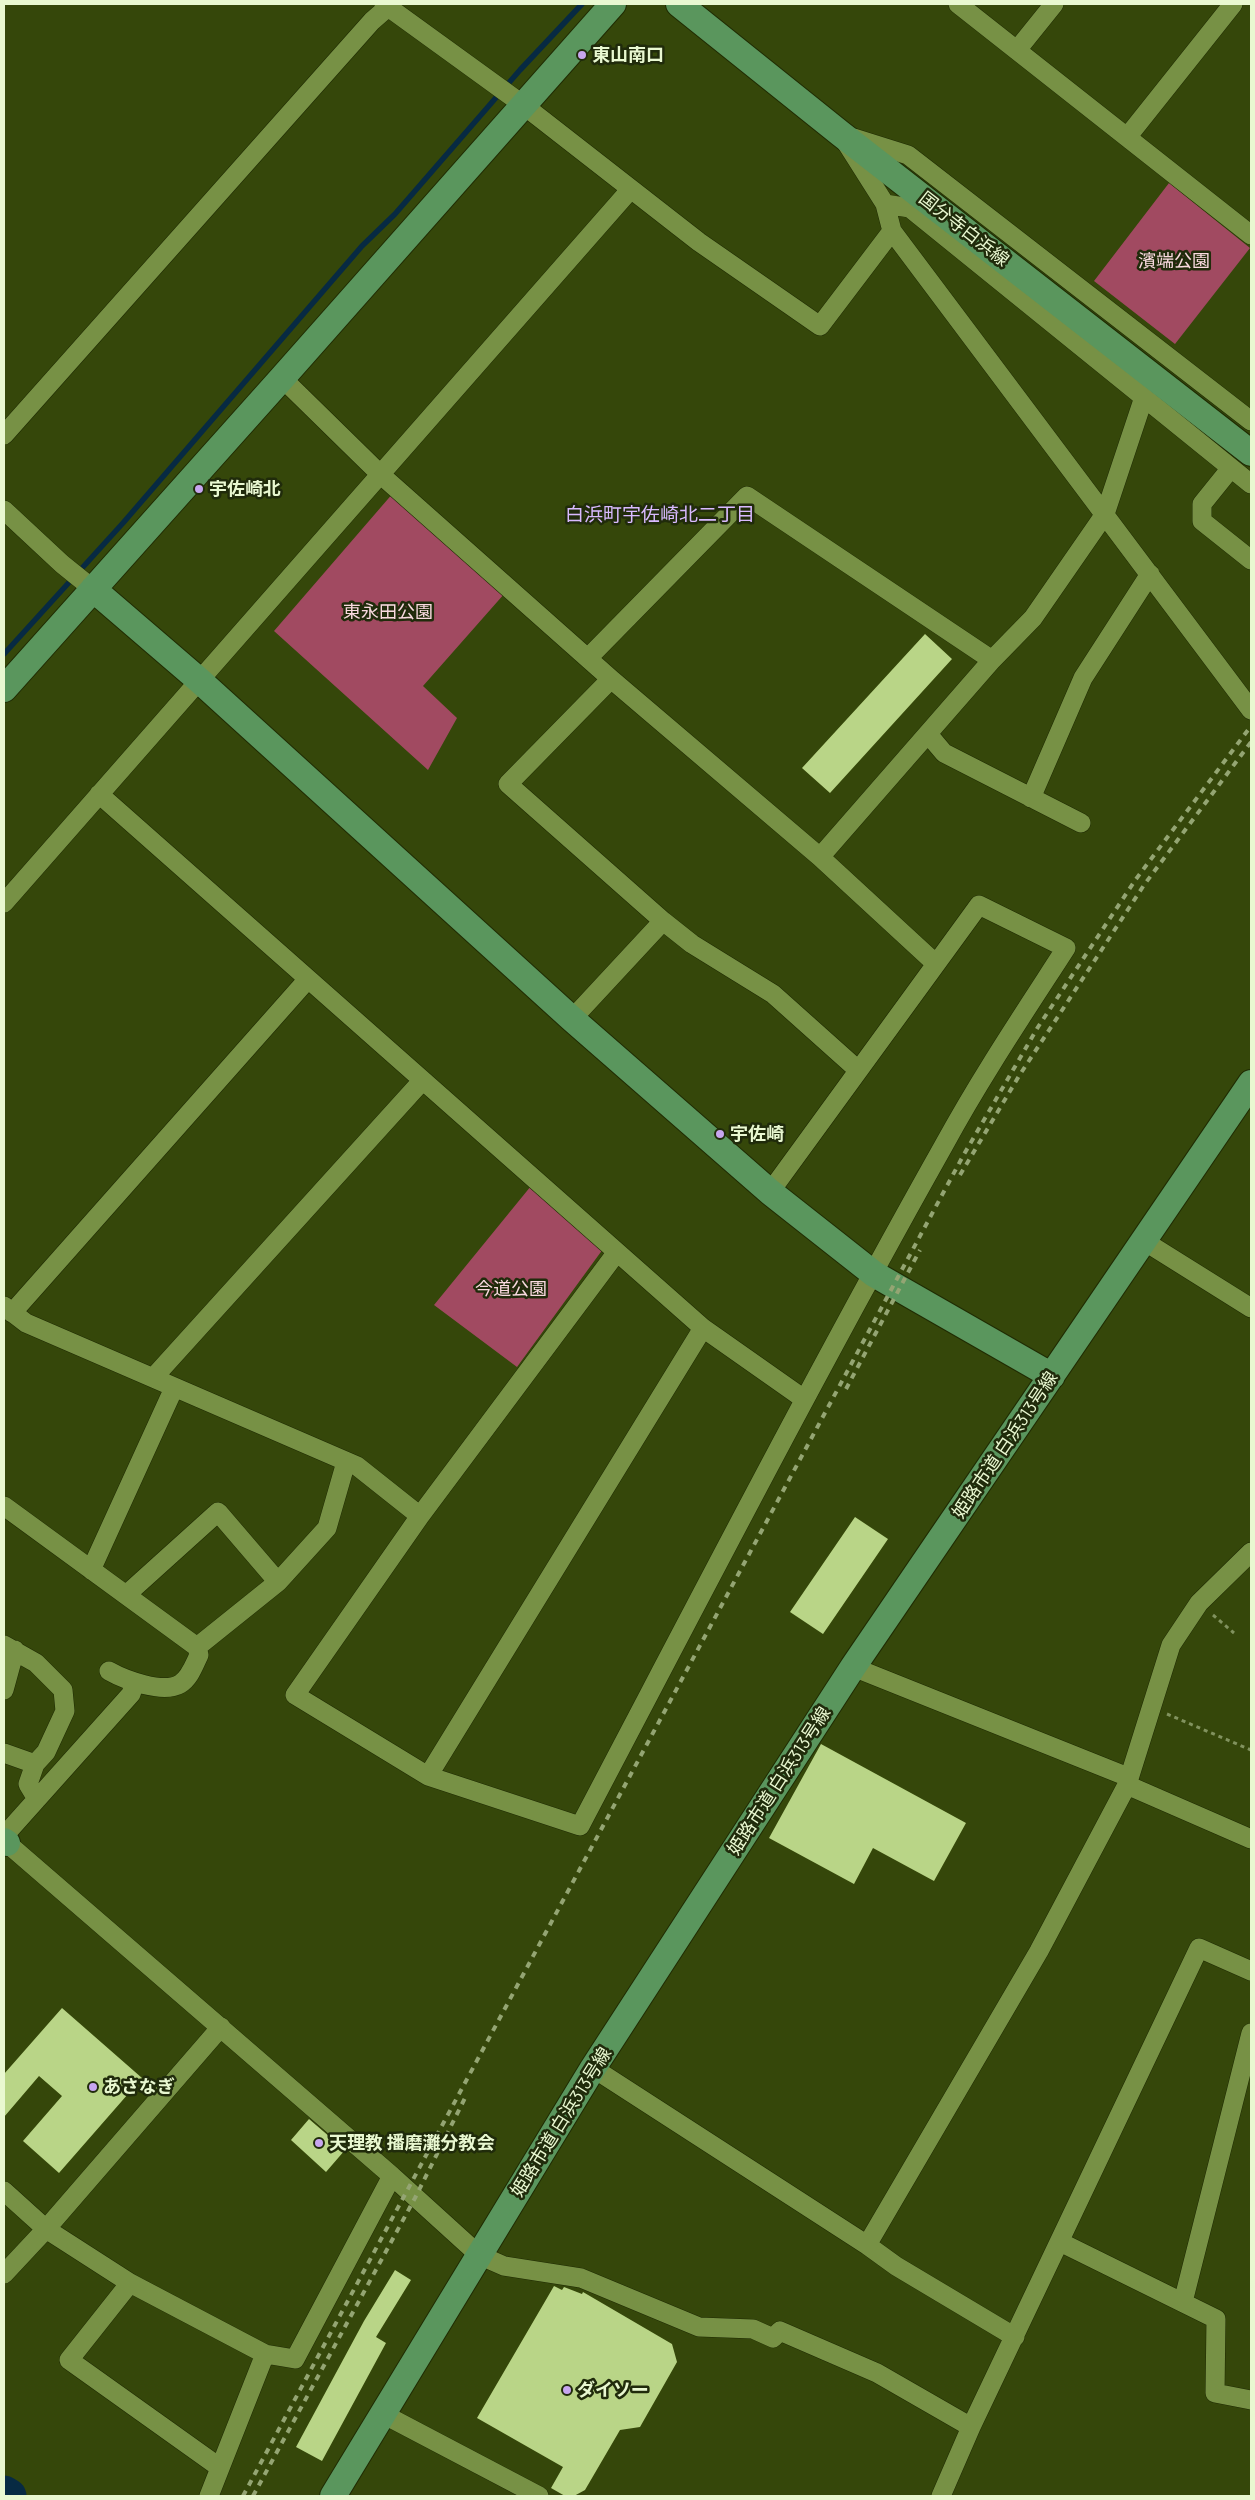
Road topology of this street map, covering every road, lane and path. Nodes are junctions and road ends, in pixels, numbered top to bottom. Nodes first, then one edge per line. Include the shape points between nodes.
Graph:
1 (612, 4) edge
2 (679, 4) edge
3 (958, 4) edge
4 (1054, 4) edge
5 (1233, 4) edge
6 (386, 6) edge
7 (1017, 50) junction
8 (522, 104) junction
9 (841, 134) junction
10 (1128, 136) junction
11 (630, 190) junction
12 (885, 204) junction
13 (1248, 225) edge
14 (892, 231) junction
15 (282, 378) junction
16 (1144, 397) junction
17 (1251, 421) edge
18 (4, 435) edge
19 (1241, 461) edge
20 (380, 474) junction
21 (1251, 484) edge
22 (4, 510) edge
23 (1105, 514) junction
24 (1251, 560) edge
25 (1150, 574) junction
26 (93, 589) junction
27 (588, 658) junction
28 (992, 660) junction
29 (611, 680) junction
30 (200, 681) junction
31 (4, 689) edge
32 (1251, 710) edge
33 (928, 734) junction
34 (99, 794) junction
35 (1031, 798) junction
36 (1081, 823) dead end
37 (820, 858) junction
38 (4, 903) edge
39 (663, 921) junction
40 (935, 963) junction
41 (308, 979) junction
42 (572, 1019) junction
43 (858, 1070) junction
44 (422, 1081) junction
45 (1251, 1083) edge
46 (770, 1192) junction
47 (1144, 1241) junction
48 (617, 1252) junction
49 (874, 1274) junction
50 (1251, 1308) edge
51 (8, 1310) edge
52 (703, 1328) junction
53 (1052, 1376) junction
54 (153, 1378) junction
55 (174, 1388) junction
56 (804, 1399) junction
57 (346, 1462) junction
58 (4, 1506) edge
59 (420, 1516) junction
60 (1251, 1552) edge
61 (91, 1570) junction
62 (278, 1582) junction
63 (126, 1595) junction
64 (1199, 1603) junction
65 (1234, 1633) dead end
66 (197, 1647) junction
67 (9, 1648) edge
68 (853, 1667) junction
69 (109, 1671) dead end
70 (135, 1682) junction
71 (4, 1690) edge
72 (1153, 1708) junction
73 (1251, 1750) edge
74 (4, 1753) edge
75 (35, 1764) junction
76 (428, 1776) junction
77 (1128, 1781) junction
78 (37, 1799) junction
79 (1251, 1839) edge
80 (4, 1842) edge
81 (1250, 1968) edge
82 (221, 2027) junction
83 (1251, 2033) edge
84 (593, 2068) junction
85 (392, 2176) junction
86 (4, 2191) edge
87 (46, 2229) junction
88 (1060, 2242) junction
89 (867, 2245) junction
90 (478, 2255) junction
91 (4, 2274) edge
92 (130, 2283) junction
93 (1183, 2302) junction
94 (1015, 2337) junction
95 (265, 2354) junction
96 (1251, 2400) edge
97 (383, 2414) junction
98 (971, 2426) junction
99 (219, 2467) junction
100 (209, 2496) edge
101 (332, 2496) edge
102 (539, 2496) edge
103 (940, 2496) edge

1 - 8 street
2 - 9 street, 国分寺白浜線
3 - 7 street
4 - 7 street
5 - 10 street
6 - 8 street
6 - 18 street
7 - 10 street
8 - 11 street
8 - 15 street
9 - 12 street
9 - 17 street via 908,155
9 - 19 street, 国分寺白浜線 via 1135,361
10 - 13 street
11 - 14 street via 820,326
11 - 20 street
12 - 14 street
12 - 16 street via 910,208
14 - 23 street
15 - 20 street
15 - 26 street
16 - 19 street
16 - 23 street
19 - 21 street
19 - 24 street via 1202,504 1202,521
20 - 27 street
20 - 30 street
22 - 26 street
23 - 25 street
23 - 28 street via 1034,618
25 - 32 street
25 - 35 street via 1083,678
26 - 30 street
26 - 31 street
27 - 28 street via 747,496
27 - 29 street
28 - 33 street
29 - 37 street
29 - 39 street via 508,784
30 - 34 street
30 - 42 street
33 - 35 street via 944,753
33 - 37 street
34 - 38 street
34 - 41 street
35 - 36 street
37 - 40 street
39 - 42 street
39 - 43 street via 692,944 774,994
40 - 43 street
40 - 49 street via 979,905 1066,948 944,1144
41 - 44 street
41 - 51 street
42 - 46 street
43 - 46 street
44 - 48 street
44 - 54 street
45 - 47 street, 姫路市道 白浜313号線
46 - 49 street
47 - 50 street
47 - 53 street, 姫路市道 白浜313号線
48 - 52 street
48 - 59 street
49 - 53 street
49 - 56 street
51 - 54 street via 26,1322
52 - 56 street
52 - 76 street
53 - 68 street, 姫路市道 白浜313号線
54 - 55 street
55 - 57 street
55 - 61 street
56 - 76 street via 580,1826
57 - 59 street via 356,1466
57 - 62 street via 327,1528
58 - 61 street
59 - 76 street via 296,1694
60 - 64 street
61 - 63 street
62 - 63 street via 218,1512
62 - 66 street
63 - 66 street
64 - 65 path
64 - 72 street via 1171,1646
66 - 70 street via 199,1655 190,1674 180,1684 163,1687
67 - 71 street
67 - 75 street via 36,1663 63,1690 65,1711 62,1719 46,1752
68 - 77 street
68 - 84 street, 姫路市道 白浜313号線
69 - 70 street
70 - 78 street via 131,1694
72 - 73 path
72 - 77 street
74 - 75 street
75 - 78 street via 28,1784
77 - 79 street
77 - 89 street via 1039,1951
78 - 80 street
80 - 82 street
81 - 88 street via 1199,1948
82 - 85 street
82 - 87 street
83 - 93 street
84 - 89 street
84 - 90 street, 姫路市道 白浜313号線
85 - 90 street
85 - 95 street via 296,2359
86 - 87 street
87 - 91 street
87 - 92 street
88 - 93 street
88 - 94 street
89 - 94 street via 896,2266
90 - 97 street, 姫路市道 白浜313号線
90 - 98 street via 504,2266 581,2278 699,2327 753,2329 773,2338 780,2331 877,2373
92 - 95 street
92 - 99 street via 69,2360
93 - 96 street via 1216,2319 1215,2393
94 - 98 street
95 - 99 street
97 - 101 street, 姫路市道 白浜313号線
97 - 102 street
98 - 103 street
99 - 100 street

